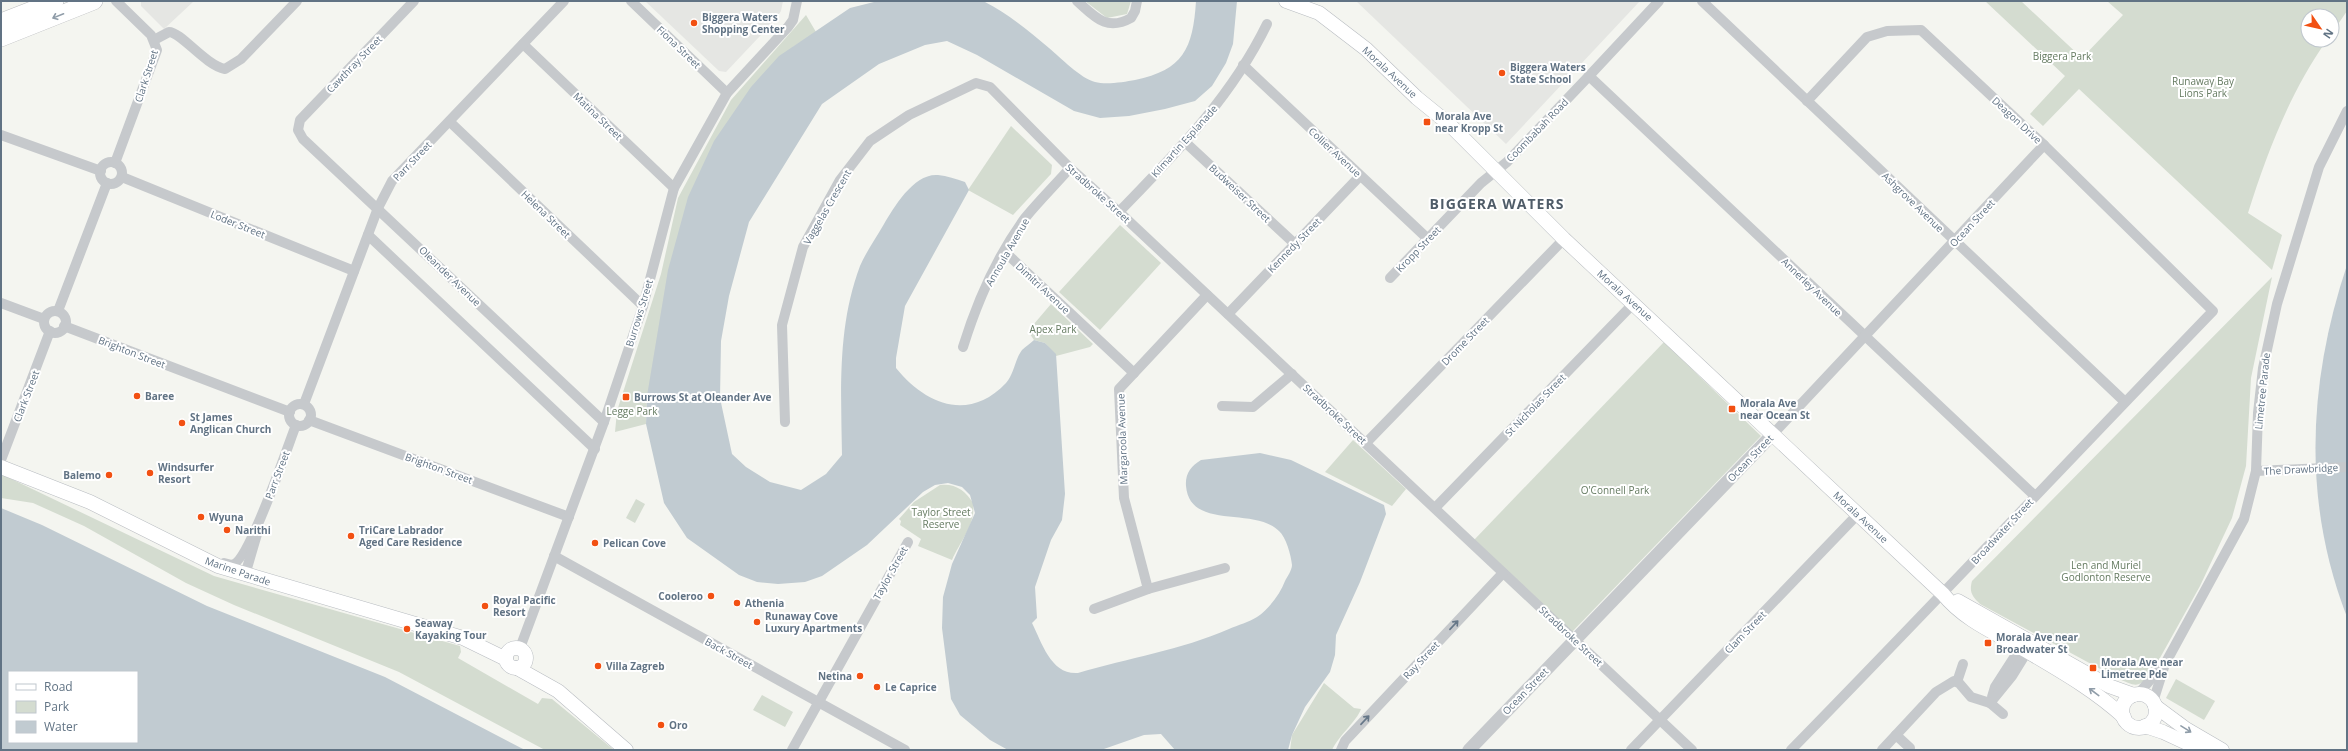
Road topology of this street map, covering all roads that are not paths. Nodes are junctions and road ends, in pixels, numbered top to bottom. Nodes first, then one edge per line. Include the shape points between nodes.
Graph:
1 (55, 1) edge
2 (94, 1) edge
3 (116, 1) edge
4 (297, 1) edge
5 (414, 1) edge
6 (564, 1) edge
7 (631, 1) edge
8 (797, 1) edge
9 (1077, 1) edge
10 (1137, 1) edge
11 (1286, 1) edge
12 (1659, 1) edge
13 (1702, 1) edge
14 (1, 22) edge
15 (1267, 24) dead end
16 (1, 38) edge
17 (154, 40) junction
18 (523, 44) junction
19 (1244, 65) junction
20 (1589, 76) junction
21 (976, 84) joint
22 (727, 93) junction
23 (1807, 101) junction
24 (2347, 111) edge
25 (450, 122) junction
26 (298, 130) joint
27 (1, 135) edge
28 (1185, 142) junction
29 (2044, 145) junction
30 (115, 163) junction
31 (1070, 168) junction
32 (1497, 170) junction
33 (101, 171) junction
34 (1360, 176) junction
35 (122, 177) junction
36 (107, 184) junction
37 (674, 188) junction
38 (378, 208) junction
39 (1119, 212) junction
40 (368, 235) junction
41 (1428, 239) junction
42 (1564, 239) junction
43 (1954, 242) junction
44 (1295, 244) junction
45 (1005, 252) junction
46 (354, 271) junction
47 (1390, 278) dead end
48 (1208, 295) junction
49 (1, 302) edge
50 (1634, 303) junction
51 (643, 306) junction
52 (58, 311) junction
53 (2213, 311) joint
54 (1228, 314) junction
55 (44, 319) junction
56 (64, 326) junction
57 (50, 331) junction
58 (1866, 337) junction
59 (963, 347) dead end
60 (1134, 372) junction
61 (1292, 374) junction
62 (2125, 402) junction
63 (304, 404) junction
64 (1222, 406) dead end
65 (290, 412) junction
66 (310, 420) junction
67 (604, 422) junction
68 (785, 422) dead end
69 (296, 425) junction
70 (1773, 434) junction
71 (1366, 443) junction
72 (595, 449) junction
73 (1, 460) edge
74 (1, 467) edge
75 (2347, 467) edge
76 (2256, 471) junction
77 (2035, 496) junction
78 (1435, 508) junction
79 (1858, 514) junction
80 (569, 516) junction
81 (258, 526) junction
82 (908, 542) dead end
83 (554, 556) junction
84 (204, 560) junction
85 (1225, 568) dead end
86 (1503, 573) junction
87 (245, 575) junction
88 (1148, 589) junction
89 (1943, 594) junction
90 (1094, 609) dead end
91 (1574, 638) junction
92 (2026, 645) junction
93 (516, 656) junction
94 (1963, 664) dead end
95 (2164, 664) junction
96 (1957, 682) junction
97 (2136, 694) junction
98 (818, 702) junction
99 (1990, 703) junction
100 (2154, 704) junction
101 (2002, 714) dead end
102 (2124, 717) junction
103 (1660, 720) junction
104 (2145, 726) junction
105 (1896, 735) junction
106 (1910, 748) dead end
107 (626, 750) edge
108 (792, 750) edge
109 (905, 750) edge
110 (1341, 750) edge
111 (1469, 750) edge
112 (1631, 750) edge
113 (1692, 750) edge
114 (1791, 750) edge
115 (1882, 750) edge
116 (2202, 750) edge
117 (2222, 750) edge

1 - 14 highway
2 -> 16 highway
3 - 17 street, Clark Street
4 - 17 street via 241,59 226,69 220,68 194,51 177,34 169,32
5 - 26 street, Cawthray Street via 300,120
6 - 18 street, Parr Street
7 - 22 street, Fiona Street
8 - 22 street, Burrows Street via 793,20 788,27
9 - 10 street via 1100,22 1107,24 1131,18
11 - 32 main road, Morala Avenue via 1320,13 1353,37
12 - 20 street, Coombabah Road
13 - 23 street, Ashgrove Avenue
15 - 19 street, Kilmartin Esplanade
17 - 30 street, Clark Street via 156,54
18 - 25 street, Parr Street
18 - 37 street, Matina Street
19 - 28 street, Kilmartin Esplanade via 1216,108
19 - 34 street, Collier Avenue
20 - 32 street, Coombabah Road
20 - 58 street, Annerley Avenue
21 - 31 street, Stradbroke Street via 990,87
21 - 68 street, Vaggelas Crescent via 909,115 870,141 840,180 803,247 782,325
22 - 37 street, Burrows Street
23 - 29 street, Deagon Drive via 1867,38 1887,31 1921,30
23 - 43 street, Ashgrove Avenue
24 - 76 street, Limetree Parade via 2319,167 2277,304 2263,368
25 - 38 street, Parr Street via 392,181
25 - 51 street, Helena Street
26 - 38 street, Oleander Avenue via 303,139
27 - 33 street
28 - 39 street, Kilmartin Esplanade
28 - 44 street, Budweiser Street
29 - 43 street, Ocean Street
29 - 53 street, Deagon Drive
30 - 33 street via 108,163
30 - 35 street via 121,167
31 - 39 street, Stradbroke Street
31 - 45 street, Annoula Avenue via 1025,218
32 - 41 street, Kropp Street
32 - 42 main road, Morala Avenue
33 - 36 street via 102,178
34 - 41 street, Collier Avenue
34 - 44 street, Kennedy Street
35 - 36 street via 116,183
35 - 46 street, Loder Street
36 - 52 street
37 - 51 street, Burrows Street
38 - 40 street, Parr Street
38 - 67 street, Oleander Avenue
39 - 48 street, Stradbroke Street
40 - 46 street, Parr Street
40 - 72 street
41 - 47 street, Kropp Street
42 - 50 main road, Morala Avenue
42 - 71 street, Drome Street
43 - 58 street, Ocean Street
43 - 62 street, Ashgrove Avenue
44 - 54 street, Kennedy Street
45 - 59 street, Annoula Avenue via 976,306
45 - 60 street, Dimitri Avenue
46 - 63 street, Parr Street
48 - 54 street, Stradbroke Street
48 - 60 street, Margaroola Avenue
49 - 55 street
50 - 70 main road, Morala Avenue
50 - 78 street, St Nicholas Street
51 - 67 street, Burrows Street
52 - 55 street via 49,312
52 - 56 street via 65,319
53 - 62 street, Broadwater Street
54 - 61 street, Stradbroke Street
55 - 57 street via 45,326
56 - 57 street via 58,332
56 - 65 street, Brighton Street
57 - 73 street, Clark Street
58 - 70 street, Ocean Street
58 - 77 street, Annerley Avenue
60 - 88 street, Margaroola Avenue via 1119,389 1124,498
61 - 64 street via 1253,407
61 - 71 street, Stradbroke Street
62 - 77 street, Broadwater Street
63 - 65 street via 297,404
63 - 66 street via 311,413
65 - 69 street via 291,420
66 - 69 street via 304,425
66 - 80 street, Brighton Street
67 - 72 street, Burrows Street
69 - 81 street, Parr Street
70 - 79 main road, Morala Avenue
70 - 91 street, Ocean Street
71 - 78 street, Stradbroke Street
72 - 80 street, Burrows Street
74 - 84 main road, Marine Parade via 90,502
75 - 76 street, The Drawbridge
76 - 95 street, Limetree Parade via 2244,519
77 - 89 street, Broadwater Street
78 - 86 street, Stradbroke Street
79 - 89 main road, Morala Avenue
79 - 103 street, Clam Street
80 - 83 street, Burrows Street
81 - 84 street, Parr Street via 237,564
81 - 87 street, Parr Street
82 - 98 street, Taylor Street
83 - 93 street, Burrows Street
83 - 98 street, Back Street
84 - 87 main road, Marine Parade
85 - 88 street
86 - 91 street, Stradbroke Street
110 -> 86 street, Ray Street via 1345,741
87 - 93 main road, Marine Parade via 463,638 502,644
88 - 90 street
89 - 92 main road, Morala Avenue via 1967,617
89 - 114 street, Broadwater Street
91 - 103 street, Stradbroke Street
91 - 111 street, Ocean Street
92 - 97 main road, Morala Avenue via 2109,686
92 - 99 street via 2005,685
102 -> 92 main road, Morala Avenue via 2084,685
93 - 107 main road
94 - 96 street
95 - 97 street, Limetree Parade
95 - 100 street, Limetree Parade
96 - 99 street via 1971,697
96 - 105 street via 1954,681 1936,692
97 - 100 main road via 2147,696
97 - 102 main road via 2124,704
98 - 108 street, Taylor Street
98 - 109 street, Back Street
99 - 101 street
100 - 104 main road via 2155,716
100 -> 117 main road via 2186,729
102 - 104 main road via 2130,725
103 - 112 street, Clam Street
103 - 113 street, Stradbroke Street
104 - 116 main road
105 - 106 street
105 - 115 street

